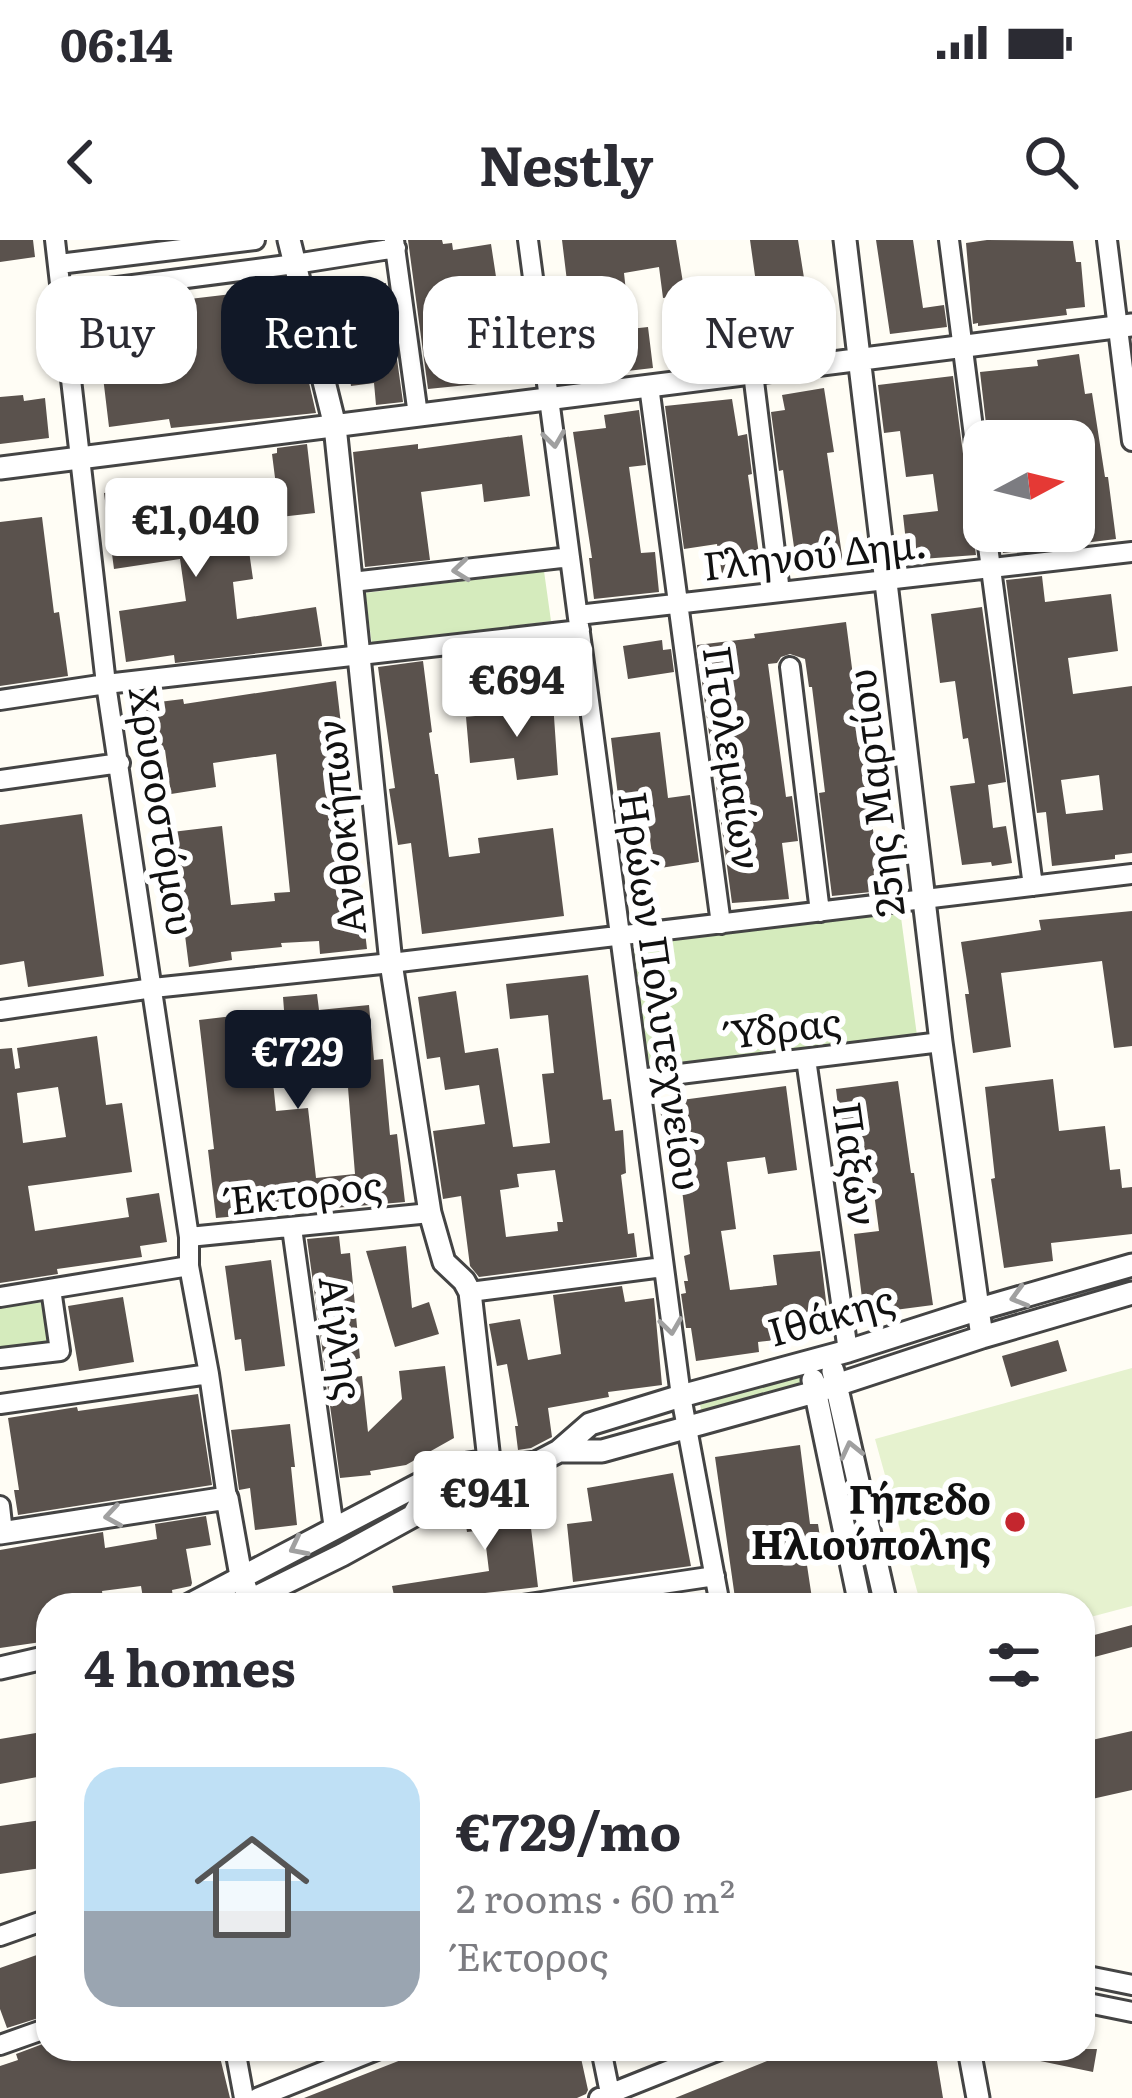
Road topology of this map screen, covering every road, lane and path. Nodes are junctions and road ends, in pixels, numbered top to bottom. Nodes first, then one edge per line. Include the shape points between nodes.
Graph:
1 (55, 240) edge
2 (255, 240) edge
3 (289, 240) edge
4 (528, 240) edge
5 (845, 240) edge
6 (949, 240) edge
7 (1107, 240) edge
8 (395, 244) edge
9 (59, 264) junction
10 (295, 264) junction
11 (61, 276) edge
12 (197, 277) edge
13 (1125, 326) edge
14 (962, 347) junction
15 (860, 360) junction
16 (836, 363) edge
17 (72, 384) edge
18 (665, 384) edge
19 (754, 384) edge
20 (649, 386) junction
21 (549, 398) junction
22 (418, 415) junction
23 (972, 420) edge
24 (335, 426) junction
25 (1132, 441) edge
26 (79, 458) junction
27 (0, 468) edge
28 (989, 552) edge
29 (1132, 552) edge
30 (570, 557) junction
31 (991, 568) junction
32 (886, 580) junction
33 (352, 582) junction
34 (780, 592) junction
35 (679, 603) junction
36 (579, 622) junction
37 (360, 657) junction
38 (790, 668) dead end
39 (106, 684) junction
40 (0, 700) edge
41 (119, 763) junction
42 (0, 781) edge
43 (1132, 874) edge
44 (1033, 886) junction
45 (925, 899) junction
46 (820, 912) junction
47 (721, 924) junction
48 (618, 936) junction
49 (391, 963) junction
50 (153, 988) junction
51 (0, 1010) edge
52 (941, 1042) junction
53 (806, 1059) junction
54 (639, 1079) junction
55 (430, 1213) junction
56 (292, 1228) junction
57 (189, 1238) junction
58 (189, 1265) junction
59 (1132, 1265) edge
60 (663, 1267) junction
61 (51, 1288) junction
62 (470, 1292) junction
63 (1132, 1293) edge
64 (0, 1297) edge
65 (976, 1310) junction
66 (982, 1337) junction
67 (829, 1356) junction
68 (0, 1358) edge
69 (209, 1374) junction
70 (826, 1388) junction
71 (681, 1396) junction
72 (0, 1404) edge
73 (687, 1427) junction
74 (559, 1451) junction
75 (490, 1469) junction
76 (438, 1472) junction
77 (227, 1498) junction
78 (0, 1506) edge
79 (334, 1529) junction
80 (2, 1533) edge
81 (241, 1576) junction
82 (715, 1576) junction
83 (211, 1593) edge
84 (244, 1593) edge
85 (263, 1593) edge
86 (602, 1593) edge
87 (718, 1593) edge
88 (858, 1593) edge
89 (883, 1593) edge
90 (36, 1660) edge
91 (0, 1668) edge
92 (36, 1922) edge
93 (0, 1936) edge
94 (1095, 1977) edge
95 (1132, 1985) edge
96 (1095, 2004) edge
97 (1132, 2012) edge
98 (36, 2032) edge
99 (0, 2044) edge
100 (237, 2061) edge
101 (349, 2061) edge
102 (603, 2061) edge
103 (693, 2061) edge
104 (970, 2061) edge
105 (607, 2096) edge
106 (975, 2097) edge
107 (244, 2098) edge
108 (257, 2098) edge

1 - 9 street, Χρυσοστόμου
2 - 9 street
3 - 10 street, Ανθοκήπων
4 - 21 street, Ηρώων Πολυτεχνείου
5 - 15 street, 25ης Μαρτίου
6 - 14 street
7 - 13 street
8 - 10 street
8 - 22 street
9 - 11 street, Χρυσοστόμου
10 - 12 street
10 - 24 street, Ανθοκήπων
13 - 14 street
13 - 25 street
14 - 15 street
14 - 23 street
15 - 16 street
15 - 32 street, 25ης Μαρτίου
17 - 26 street, Χρυσοστόμου
18 - 20 street
19 - 34 street
20 - 21 street
20 - 35 street, Πτολεμαίων
21 - 22 street
21 -> 30 street, Ηρώων Πολυτεχνείου
22 - 24 street
24 - 26 street
24 - 33 street, Ανθοκήπων
26 - 27 street
26 - 39 street, Χρυσοστόμου
28 - 31 street
29 - 31 street, Γληνού Δημ.
30 -> 33 street
30 - 36 street, Ηρώων Πολυτεχνείου
31 - 32 street, Γληνού Δημ.
31 - 44 street
32 - 34 street, Γληνού Δημ.
32 - 45 street, 25ης Μαρτίου
33 - 37 street, Ανθοκήπων
34 - 35 street, Γληνού Δημ.
35 - 36 street, Γληνού Δημ.
35 - 47 street, Πτολεμαίων
36 - 37 street, Γληνού Δημ.
36 - 48 street, Ηρώων Πολυτεχνείου
37 - 39 street, Γληνού Δημ.
37 - 49 street, Ανθοκήπων
38 - 46 street
39 - 40 street, Γληνού Δημ.
39 - 41 street, Χρυσοστόμου
41 - 42 street
41 - 50 street, Χρυσοστόμου
43 - 44 street
44 - 45 street
45 - 46 street
45 - 52 street, 25ης Μαρτίου
46 - 47 street
47 - 48 street
48 - 49 street
48 - 54 street, Ηρώων Πολυτεχνείου
49 - 50 street
49 - 55 street, Ανθοκήπων
50 - 51 street
50 - 57 street, Χρυσοστόμου
52 - 53 street, Ύδρας
52 - 65 street, 25ης Μαρτίου
53 - 54 street, Ύδρας
53 - 67 street, Παξών
54 - 60 street, Ηρώων Πολυτεχνείου
55 - 56 street, Έκτορος
55 - 62 street, Ανθοκήπων via 444,1262
56 - 57 street, Έκτορος
56 - 79 street, Αίγλης
57 - 58 street, Χρυσοστόμου
58 - 61 street
58 - 69 street, Χρυσοστόμου
59 -> 65 street, Ιθάκης
60 - 62 street
60 -> 71 street, Ηρώων Πολυτεχνείου
61 - 64 street
61 - 68 street via 60,1351
62 - 75 street, Ανθοκήπων
63 - 66 street, Ιθάκης
65 - 66 street, 25ης Μαρτίου
65 - 67 street, Ιθάκης
66 - 70 street, Ιθάκης
67 - 70 street
67 - 71 street, Ιθάκης
69 - 72 street
69 - 77 street, Χρυσοστόμου
70 - 73 street, Ιθάκης
70 - 88 street
89 -> 70 street
71 - 73 street, Ηρώων Πολυτεχνείου
71 - 74 street, Ιθάκης via 590,1424
73 - 74 street, Ιθάκης via 602,1450
73 - 82 street, Ηρώων Πολυτεχνείου
74 - 75 street, Ιθάκης
75 - 76 street, Ιθάκης via 464,1463
76 - 79 street, Ιθάκης
76 - 85 street via 413,1516
77 -> 80 street
77 - 81 street, Χρυσοστόμου
78 - 80 street
79 -> 81 street, Ιθάκης
81 - 83 street, Ιθάκης
81 - 84 street, Χρυσοστόμου
82 - 86 street
82 - 87 street, Ηρώων Πολυτεχνείου
90 - 91 street
92 - 93 street
94 - 95 street
96 - 97 street
98 - 99 street
100 - 107 street
101 - 108 street
102 - 105 street
103 - 105 street
104 - 106 street

